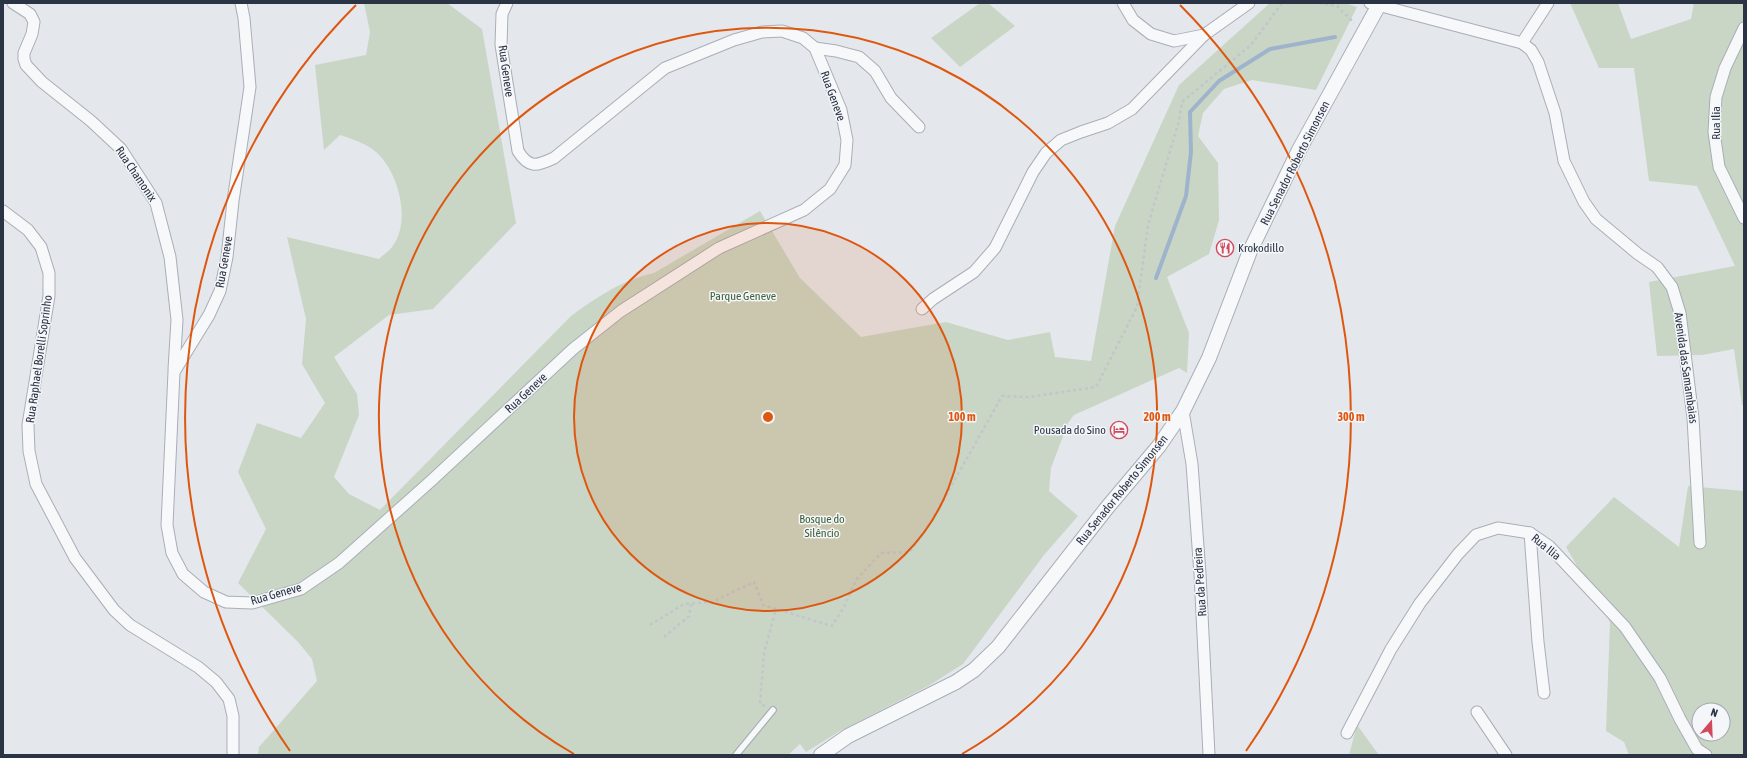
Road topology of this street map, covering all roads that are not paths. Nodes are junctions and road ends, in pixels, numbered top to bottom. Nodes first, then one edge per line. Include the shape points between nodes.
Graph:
1 (14, 3) edge
2 (241, 3) edge
3 (507, 3) edge
4 (1123, 3) edge
5 (1249, 3) edge
6 (1548, 3) edge
7 (1376, 4) edge
8 (1744, 28) edge
9 (1204, 35) junction
10 (1522, 43) junction
11 (815, 48) junction
12 (919, 127) dead end
13 (3, 211) edge
14 (1744, 218) edge
15 (922, 309) dead end
16 (174, 372) junction
17 (1183, 411) junction
18 (1530, 532) junction
19 (1700, 543) dead end
20 (1544, 694) dead end
21 (773, 710) road end
22 (1477, 712) dead end
23 (1347, 733) dead end
24 (233, 755) edge
25 (736, 755) edge
26 (821, 755) edge
27 (1209, 755) edge
28 (1506, 755) edge
29 (1706, 755) edge

1 - 16 street, Rua Chamonix via 30,14 34,22 24,53 26,65 42,82 121,149 156,203 170,257 177,320
2 - 16 street, Rua Geneve via 250,87 227,257 215,303
3 - 11 street, Rua Geneve via 502,14 502,52 518,151 523,159 533,165 554,158 665,68 701,52 762,32 782,31 803,38
4 - 9 street via 1133,20 1151,34 1174,41
5 - 9 street
6 - 10 street
7 - 10 street
7 - 17 street, Rua Senador Roberto Simonsen via 1364,34 1299,150 1250,252 1209,358
8 - 14 street, Rua Ilia via 1722,75 1716,96 1714,132 1719,167
9 - 15 street via 1132,109 1108,123 1061,140 1046,153 1033,172 995,248 974,272 933,298
10 - 19 street, Avenida das Samambaias via 1531,50 1538,62 1555,113 1564,162 1584,202 1596,219 1657,267 1672,287 1680,313 1693,418
11 - 12 street via 859,58 875,71 891,98
11 - 16 street, Rua Geneve via 841,110 847,140 845,165 830,189 804,210 719,248 621,311 573,349 339,563 301,589 252,603 226,602 204,592 183,574 172,553 167,525
13 - 24 street, Rua Raphael Borelli Soprinho via 28,230 40,247 49,272 49,296 28,425 29,451 36,484 75,558 114,610 130,625 198,667 216,682 229,699 233,716
17 - 26 street, Rua Senador Roberto Simonsen via 1159,446 998,647 974,670 956,682 848,736
17 - 27 street, Rua da Pedreira via 1192,464
18 - 20 street
18 - 23 street, Rua Ilia via 1498,528 1476,535 1458,554 1420,603 1391,649
18 - 29 street, Rua Ilia via 1549,546 1625,627 1660,678 1697,749
21 - 25 lane
22 - 28 street

